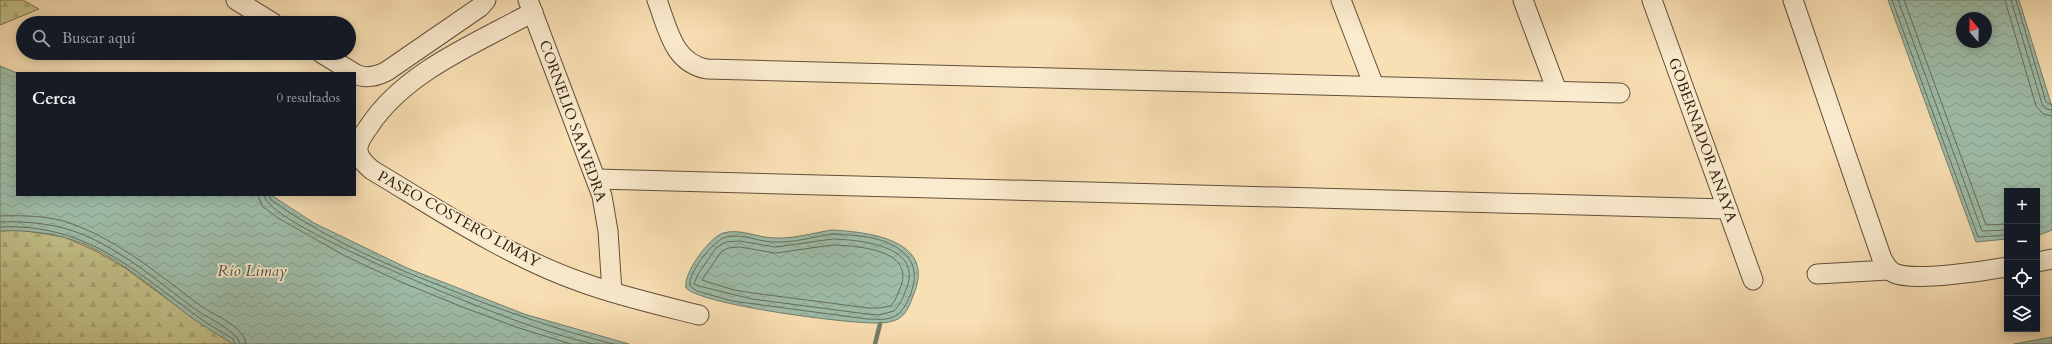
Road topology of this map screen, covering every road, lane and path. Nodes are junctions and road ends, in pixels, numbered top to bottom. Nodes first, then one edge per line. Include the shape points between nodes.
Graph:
1 (236, 0) edge
2 (486, 0) edge
3 (657, 0) edge
4 (1341, 0) edge
5 (1522, 0) edge
6 (1652, 0) edge
7 (1794, 0) edge
8 (530, 6) edge
9 (262, 16) edge
10 (333, 60) edge
11 (352, 72) edge
12 (356, 74) edge
13 (1374, 86) junction
14 (1557, 91) junction
15 (1620, 93) dead end
16 (597, 179) junction
17 (1727, 209) junction
18 (2052, 259) edge
19 (2040, 261) edge
20 (2004, 267) edge
21 (1889, 270) junction
22 (1817, 274) dead end
23 (1753, 280) dead end
24 (612, 292) junction
25 (699, 315) dead end

1 - 9 street
2 - 12 street via 480,7 380,75 365,77
3 - 13 street via 682,58 697,68 707,70
4 - 13 street
5 - 14 street
6 - 17 street, GOBERNADOR ANAYA
7 - 21 street via 1882,259
8 - 16 street, CORNELIO SAAVEDRA
8 - 24 street, PASEO COSTERO LIMAY via 403,87 378,112 360,138 358,155 372,170 487,238 580,282
10 - 11 street
13 - 14 street
14 - 15 street
16 - 17 street
16 - 24 street, CORNELIO SAAVEDRA via 606,212
17 - 23 street, GOBERNADOR ANAYA
18 - 19 street
20 - 21 street via 1932,275 1901,275
21 - 22 street
24 - 25 street, PASEO COSTERO LIMAY

